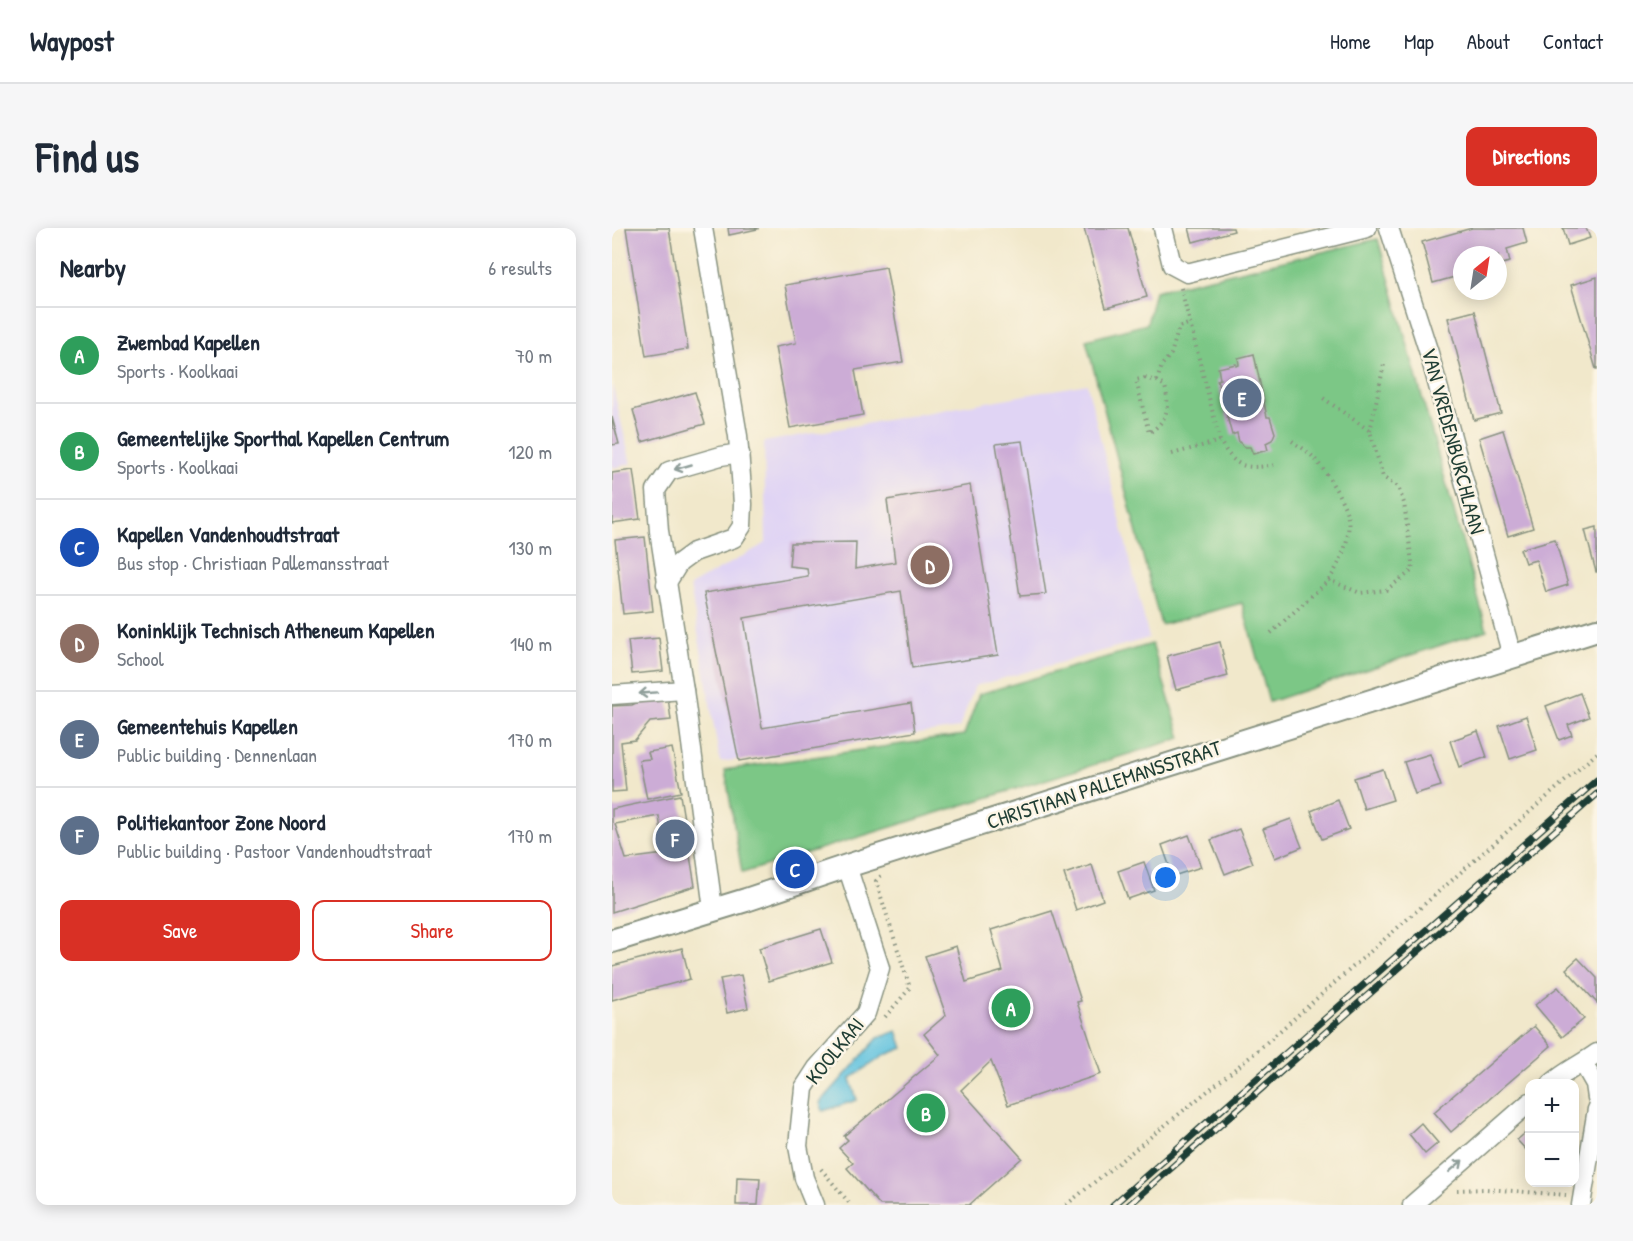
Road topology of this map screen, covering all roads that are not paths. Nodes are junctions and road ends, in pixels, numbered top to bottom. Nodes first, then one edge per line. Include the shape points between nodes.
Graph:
1 (703, 228) edge
2 (1163, 228) edge
3 (1367, 228) edge
4 (1389, 228) edge
5 (740, 453) junction
6 (666, 584) junction
7 (1597, 630) edge
8 (1512, 656) junction
9 (684, 690) junction
10 (612, 695) edge
11 (847, 866) junction
12 (713, 909) junction
13 (612, 941) edge
14 (1590, 1058) edge
15 (1557, 1079) edge
16 (1597, 1098) edge
17 (1525, 1106) edge
18 (1597, 1109) edge
19 (1582, 1201) edge
20 (815, 1205) edge
21 (1412, 1205) edge

1 - 5 street
2 - 3 street via 1172,265 1187,273
4 - 8 street, VAN VREDENBURCHLAAN via 1430,352
5 - 6 street via 742,526 734,538 694,552 679,563
5 -> 6 street via 669,471 656,490
6 - 9 street
7 - 8 street, CHRISTIAAN PALLEMANSSTRAAT
8 - 11 street, CHRISTIAAN PALLEMANSSTRAAT
9 -> 10 street
9 - 12 street
11 - 12 street, CHRISTIAAN PALLEMANSSTRAAT
11 - 20 street, KOOLKAAI via 880,968 866,1013 804,1088 798,1146 804,1178
12 - 13 street, CHRISTIAAN PALLEMANSSTRAAT
14 - 15 street
14 - 16 street
21 -> 17 street
18 - 19 street

